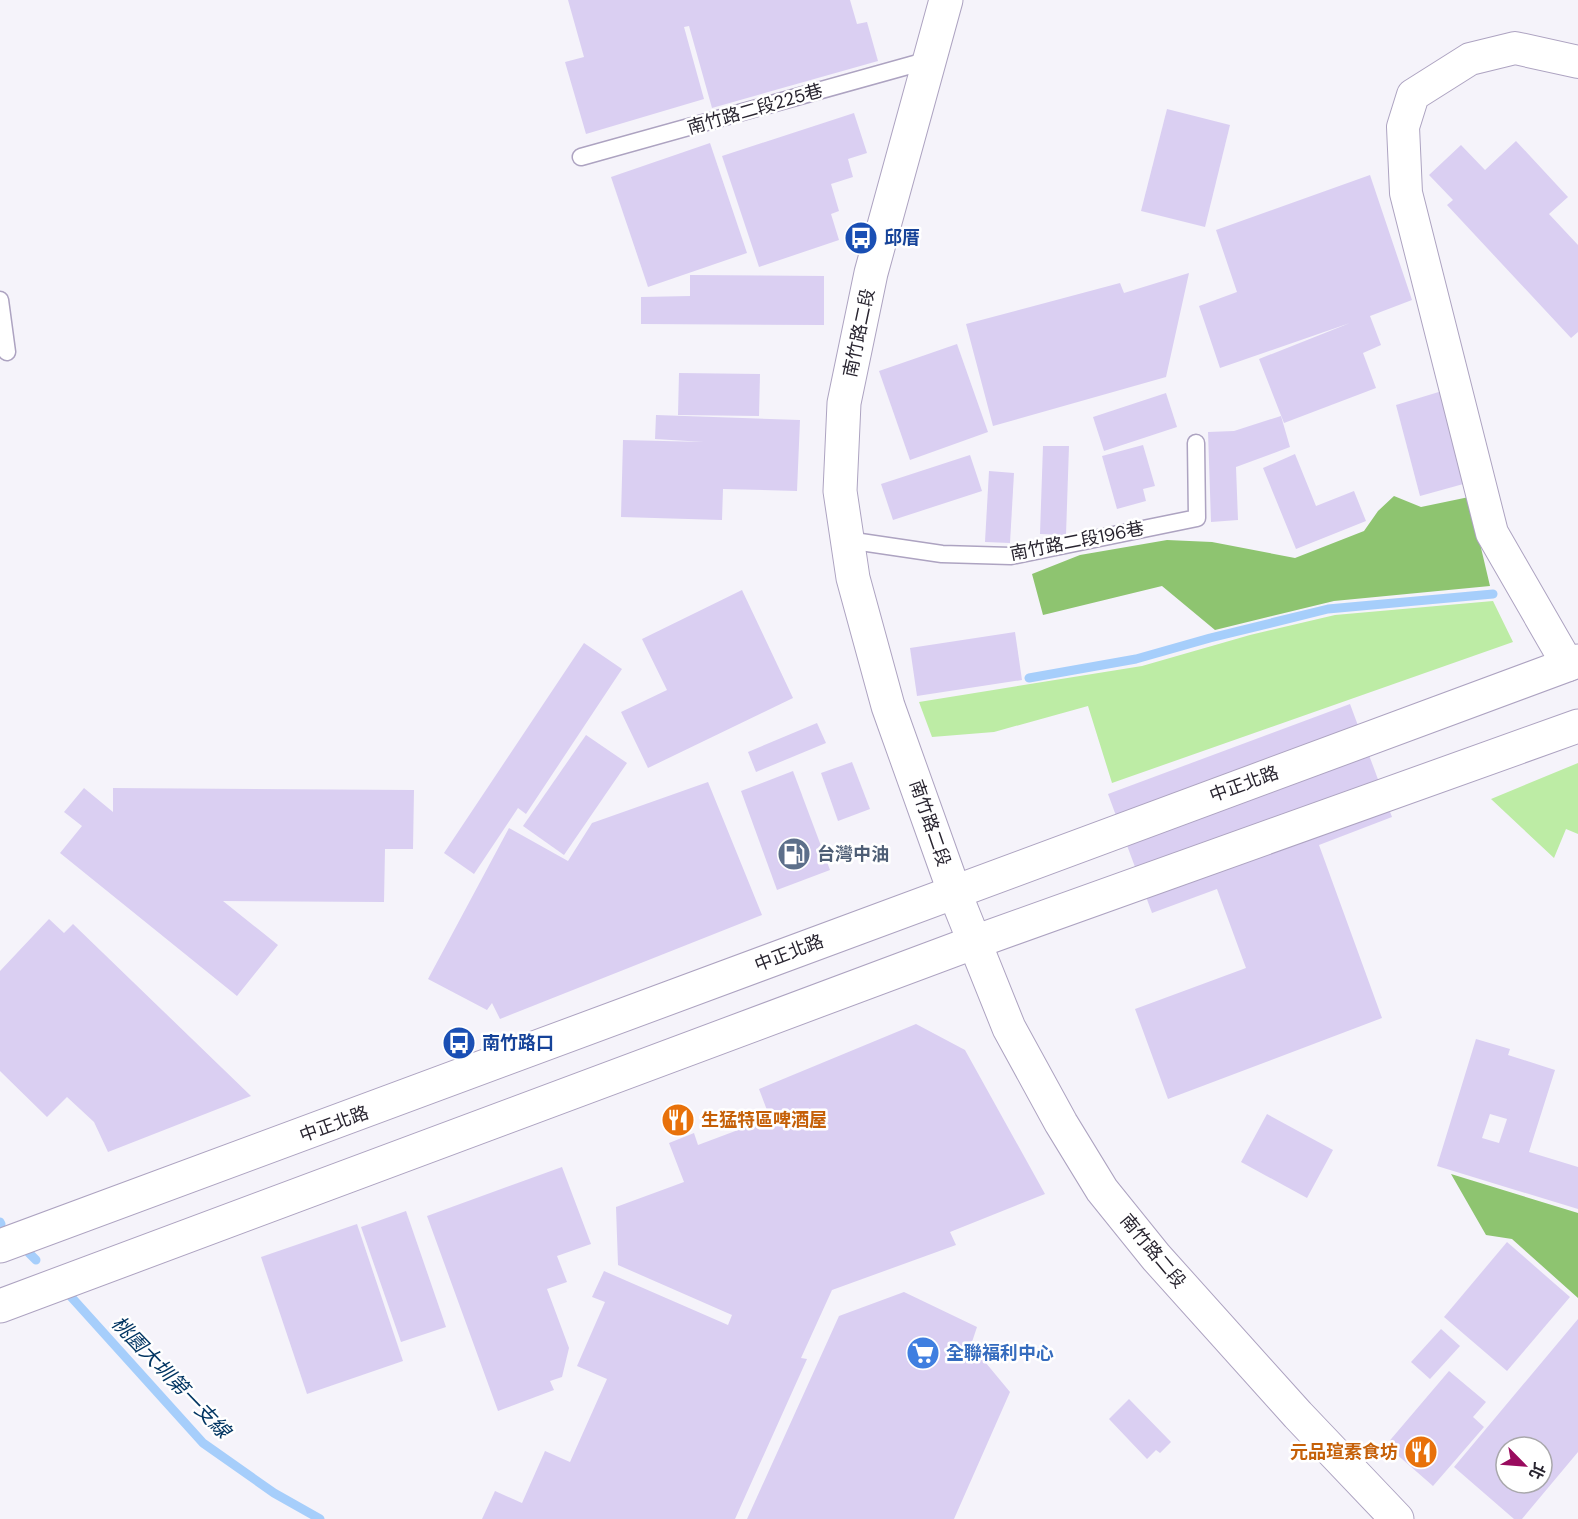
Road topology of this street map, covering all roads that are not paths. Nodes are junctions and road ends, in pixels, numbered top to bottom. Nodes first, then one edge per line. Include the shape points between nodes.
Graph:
1 (946, 0) edge
2 (929, 60) junction
3 (1578, 62) edge
4 (580, 157) dead end
5 (0, 300) edge
6 (6, 352) dead end
7 (1196, 443) dead end
8 (847, 540) junction
9 (1573, 663) edge
10 (1578, 726) edge
11 (954, 891) junction
12 (975, 942) junction
13 (0, 1246) edge
14 (0, 1306) edge
15 (1397, 1519) edge

1 - 2 street, 南竹路二段
2 - 4 lane, 南竹路二段225巷
2 - 8 street, 南竹路二段 via 871,273 844,403 840,491
3 - 9 street via 1515,48 1470,60 1413,96 1403,127 1406,193 1492,533
5 - 6 lane
7 - 8 lane, 南竹路二段196巷 via 1197,518 1011,556 942,554
8 - 11 street, 南竹路二段 via 853,578 888,706
9 - 11 street, 中正北路
10 - 12 street
11 - 12 street, 南竹路二段
11 - 13 street, 中正北路
12 - 14 street
12 - 15 street, 南竹路二段 via 1009,1028 1102,1190 1156,1257

